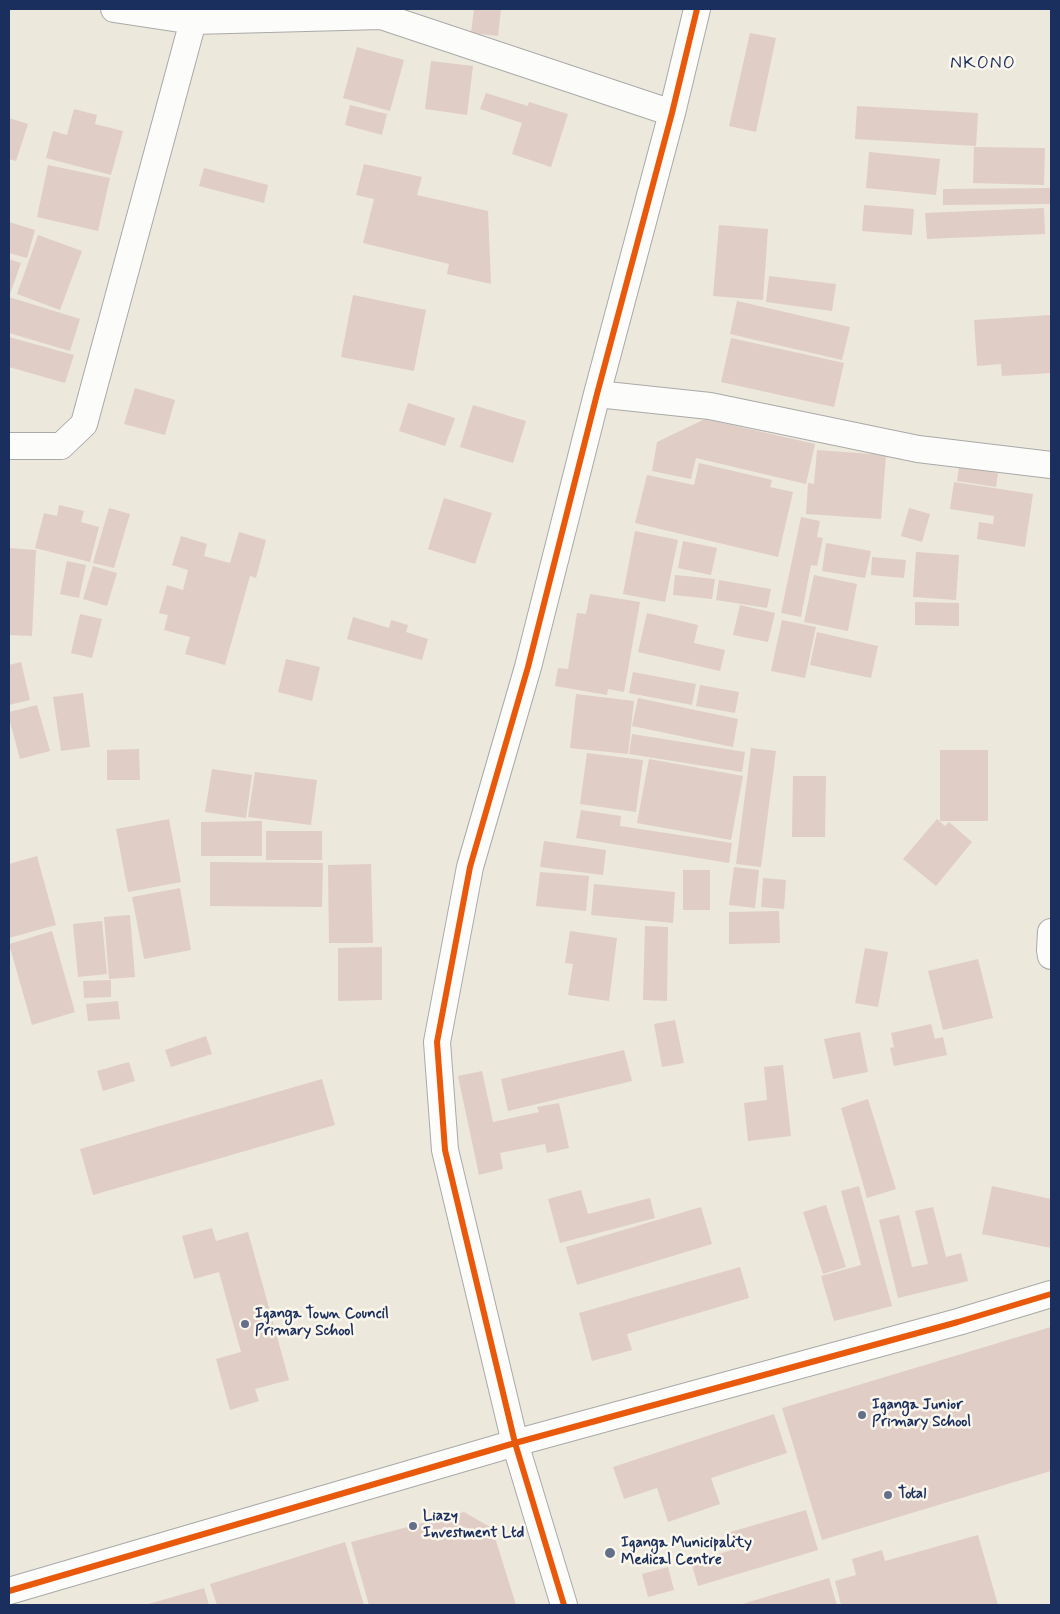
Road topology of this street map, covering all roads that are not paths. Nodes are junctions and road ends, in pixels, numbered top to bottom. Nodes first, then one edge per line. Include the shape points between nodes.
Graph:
1 (114, 9) edge
2 (697, 9) edge
3 (382, 12) edge
4 (193, 21) junction
5 (672, 113) junction
6 (598, 394) junction
7 (9, 446) edge
8 (1051, 465) edge
9 (1051, 932) edge
10 (1051, 956) edge
11 (1051, 1294) edge
12 (515, 1443) junction
13 (9, 1591) edge
14 (564, 1605) edge

1 - 4 street
2 - 5 street
3 - 4 street
3 - 5 street
4 - 7 street via 84,424 60,446
5 - 6 street
6 - 8 street via 710,406 918,449
6 - 12 street via 528,667 470,867 437,1042 446,1150
9 - 10 street
11 - 12 street
12 - 13 street
12 - 14 street

